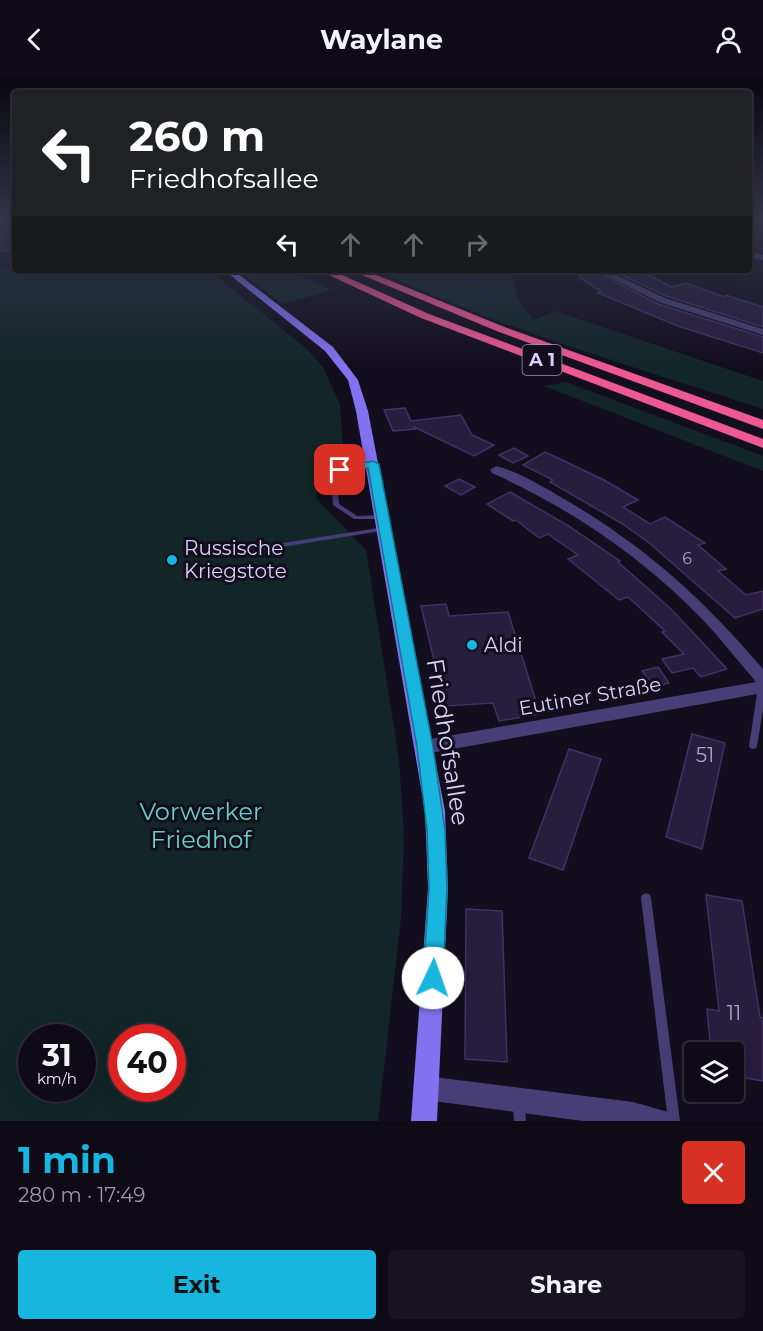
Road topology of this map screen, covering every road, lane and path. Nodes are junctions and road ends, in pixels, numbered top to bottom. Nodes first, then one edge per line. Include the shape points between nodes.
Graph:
1 (232, 273) edge
2 (330, 273) edge
3 (362, 273) edge
4 (605, 273) edge
5 (763, 332) edge
6 (763, 425) edge
7 (763, 444) edge
8 (373, 464) junction
9 (496, 470) dead end
10 (384, 523) junction
11 (256, 549) dead end
12 (763, 680) edge
13 (763, 687) edge
14 (753, 746) dead end
15 (425, 747) junction
16 (646, 898) dead end
17 (426, 1088) junction
18 (519, 1111) edge
19 (424, 1121) edge
20 (659, 1121) edge
21 (674, 1121) edge

1 - 8 street, Friedhofsallee via 329,349 342,364 353,380
2 - 7 highway, A 1 via 425,316
3 - 6 highway, A 1 via 483,323
4 - 5 street via 662,300
8 - 10 street, Friedhofsallee
8 - 10 lane via 340,470 335,475 336,505 356,518
9 - 12 street via 529,484 583,517 659,572 709,616
10 - 11 lane
10 - 15 street, Friedhofsallee
13 - 14 lane
13 - 15 street, Eutiner Straße
15 - 17 street, Friedhofsallee via 435,811 438,888
16 - 21 lane
17 - 18 street
17 - 19 street, Friedhofsallee
18 - 20 street

